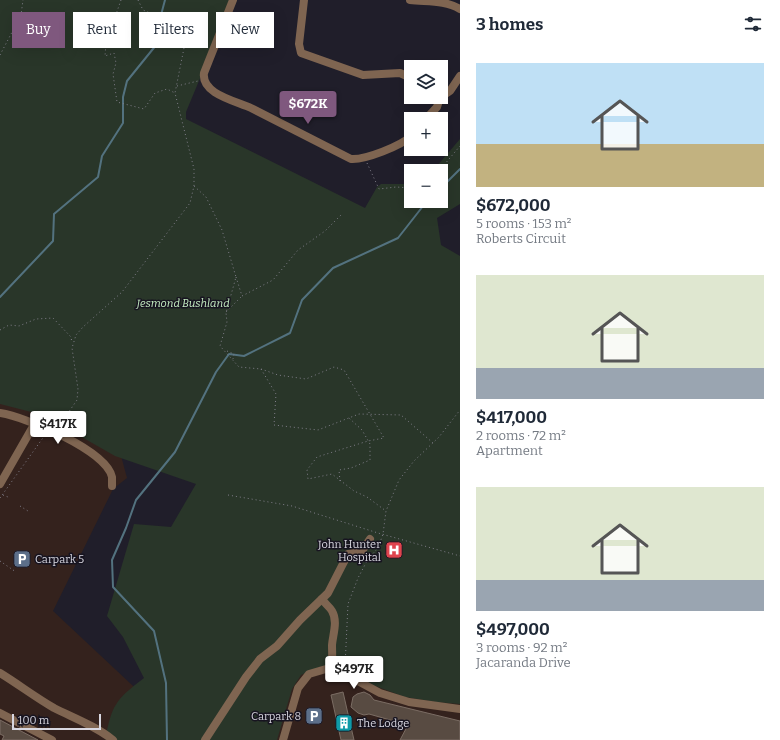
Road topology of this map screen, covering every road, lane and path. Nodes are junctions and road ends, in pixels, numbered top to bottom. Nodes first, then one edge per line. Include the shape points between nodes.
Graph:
1 (23, 0) edge
2 (121, 0) edge
3 (138, 0) edge
4 (233, 0) edge
5 (304, 0) edge
6 (410, 0) edge
7 (460, 9) edge
8 (0, 55) edge
9 (404, 74) edge
10 (460, 76) edge
11 (204, 80) junction
12 (177, 86) junction
13 (448, 92) edge
14 (175, 93) junction
15 (404, 141) edge
16 (460, 146) edge
17 (365, 157) junction
18 (445, 164) edge
19 (194, 186) junction
20 (404, 188) edge
21 (342, 214) dead end
22 (236, 277) junction
23 (242, 296) junction
24 (226, 312) junction
25 (0, 330) edge
26 (72, 344) junction
27 (226, 351) junction
28 (233, 360) junction
29 (261, 369) junction
30 (460, 410) edge
31 (0, 413) edge
32 (370, 414) junction
33 (349, 418) junction
34 (35, 423) junction
35 (50, 429) junction
36 (368, 441) junction
37 (433, 443) junction
38 (340, 481) junction
39 (0, 484) edge
40 (112, 486) dead end
41 (228, 495) dead end
42 (8, 497) dead end
43 (0, 498) edge
44 (20, 506) dead end
45 (28, 511) dead end
46 (386, 511) junction
47 (382, 534) junction
48 (370, 540) dead end
49 (460, 556) edge
50 (0, 561) edge
51 (16, 572) dead end
52 (322, 599) junction
53 (331, 670) junction
54 (0, 672) edge
55 (345, 674) junction
56 (460, 709) edge
57 (0, 713) edge
58 (52, 740) edge
59 (113, 740) edge
60 (205, 740) edge
61 (283, 740) edge

1 - 8 path via 21,15
2 - 14 path via 106,43 105,56 114,53 116,63 113,74 117,102 144,109 154,93 167,89
3 - 12 path via 143,10 184,29 186,38
4 - 11 street via 204,73
5 - 9 street via 298,44 301,53 362,75 400,72
6 - 7 street via 442,1
10 - 13 street
11 - 12 path
11 - 17 street via 209,89 258,111 348,158
12 - 14 path
14 - 19 path via 194,169
15 - 17 street
16 - 18 path
17 - 20 path via 379,189
19 - 22 path via 206,197 222,230
19 - 26 path via 190,203 122,292 83,327
21 - 23 path via 325,231 298,250 273,280
22 - 23 path
22 - 24 path
23 - 24 path
24 - 27 path via 227,322 220,346
25 - 26 path via 9,325 19,326 36,319 53,318 71,337
26 - 35 path via 77,400 66,416 52,424
27 - 28 path
27 - 28 path via 234,354
28 - 29 path via 239,367
29 - 32 path via 278,375 306,379 334,367 344,370
29 - 33 path via 276,394 274,425 318,430
30 - 37 path
31 - 34 street
32 - 33 path via 359,414
32 - 36 path via 384,438
32 - 37 path via 401,416
33 - 36 path via 362,430
34 - 35 street
34 - 39 street
35 - 40 street via 91,452 112,476
35 - 43 path
36 - 38 path via 370,460 339,470
36 - 38 path via 317,457 307,470 308,479 332,474
37 - 46 path via 399,480
38 - 46 path via 367,496
41 - 47 path via 292,506
42 - 43 path via 3,494
44 - 45 path
46 - 47 path
47 - 49 path
47 - 55 path via 378,548 368,559 348,604
48 - 52 street via 362,551 348,554 328,593
50 - 51 path
52 - 53 street via 332,611 335,626
52 - 60 street via 277,646 260,659
53 - 55 street
53 - 61 street via 309,674 298,688
54 - 59 street via 53,707 85,722
55 - 56 street via 380,693 410,702
57 - 58 street

